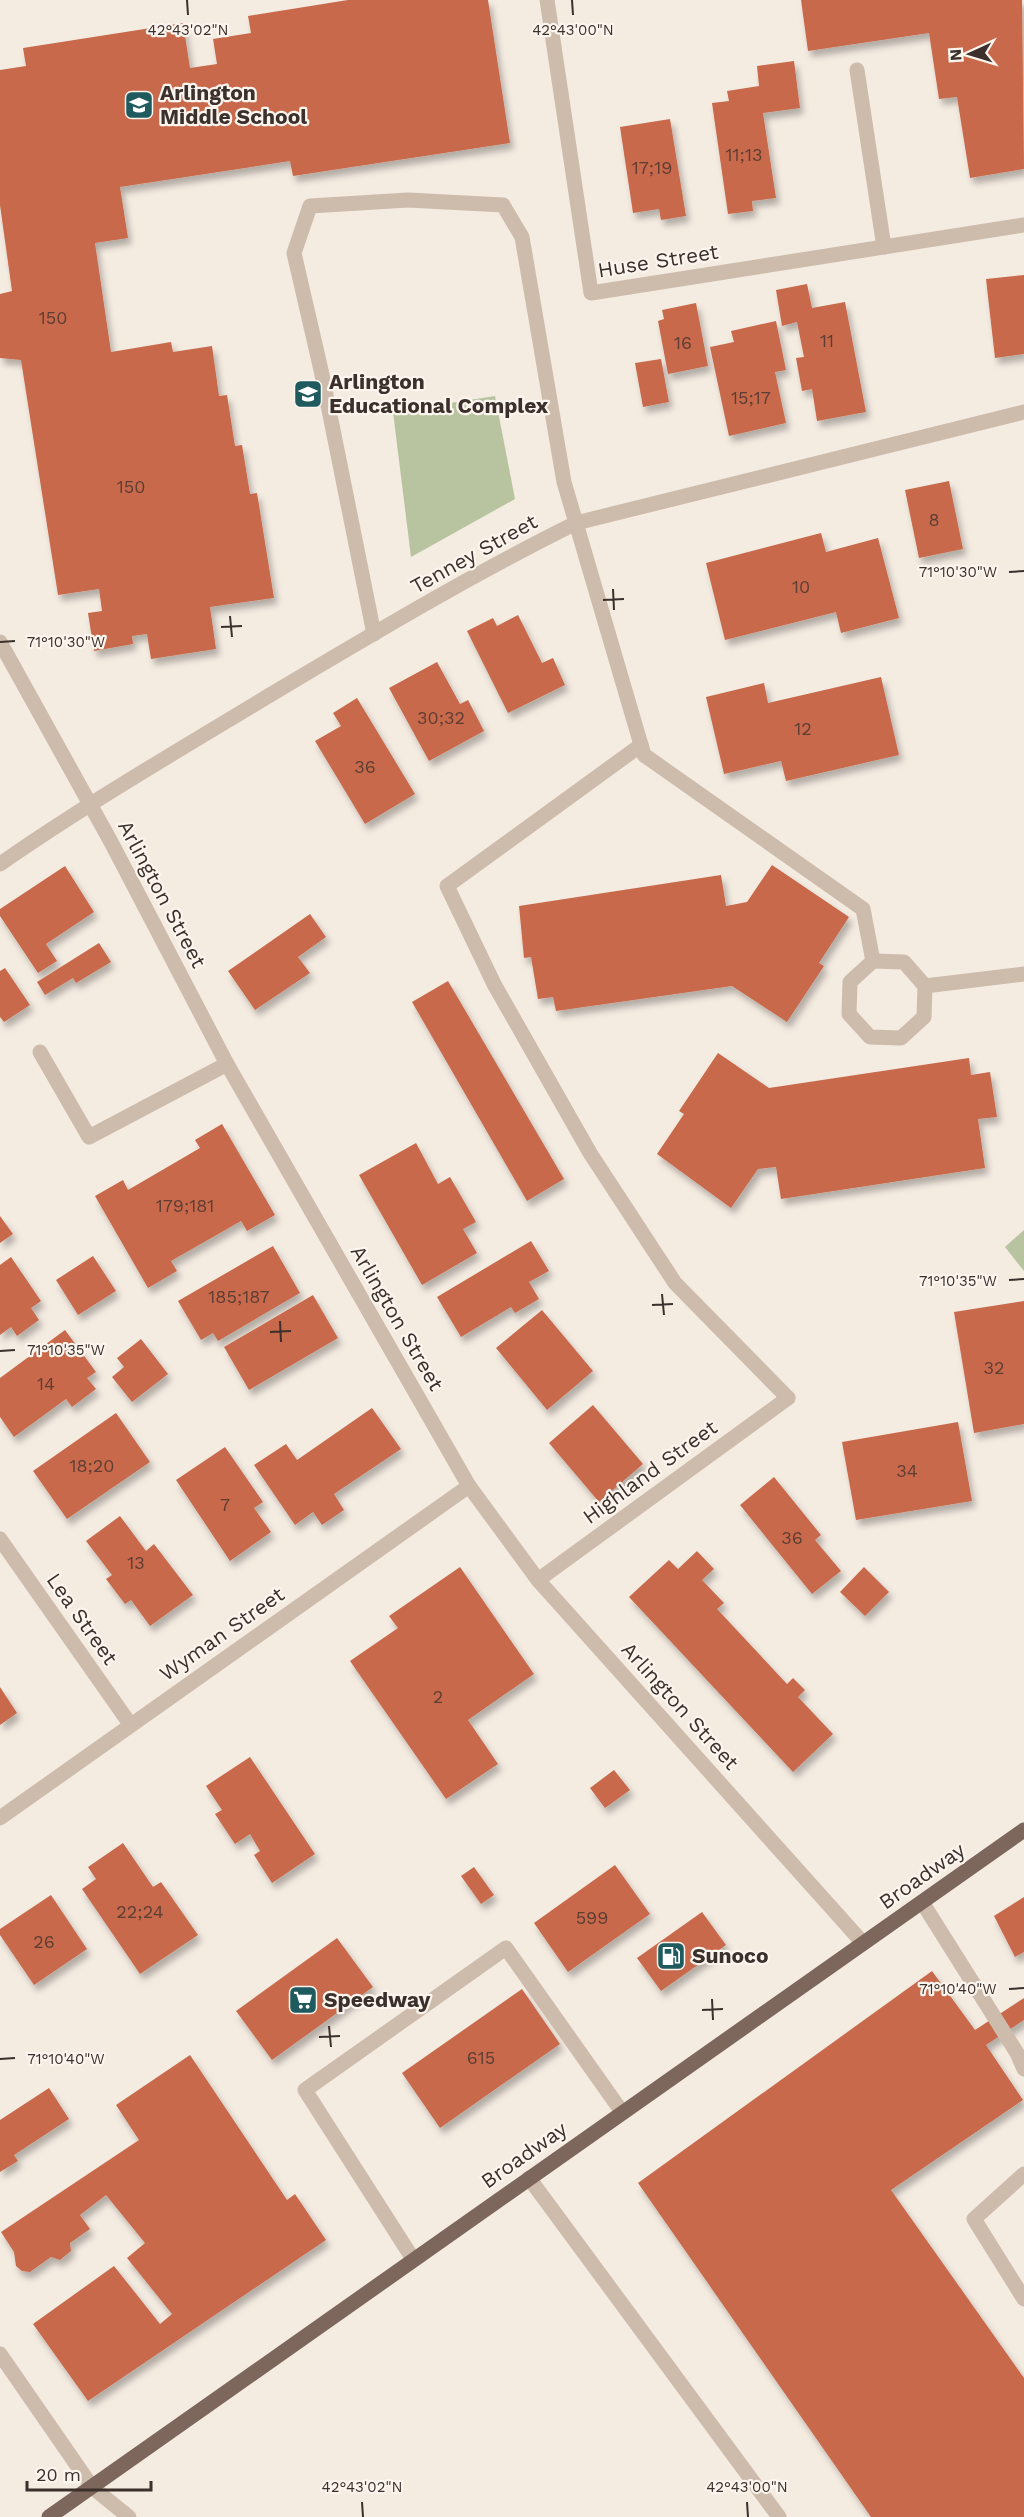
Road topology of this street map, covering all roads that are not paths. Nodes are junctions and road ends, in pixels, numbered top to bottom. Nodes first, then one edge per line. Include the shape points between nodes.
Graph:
1 (546, 0) edge
2 (856, 70) dead end
3 (1024, 225) edge
4 (884, 246) junction
5 (1024, 412) edge
6 (576, 523) junction
7 (374, 634) junction
8 (0, 642) edge
9 (641, 745) junction
10 (90, 804) junction
11 (0, 864) edge
12 (873, 961) junction
13 (1024, 974) edge
14 (925, 986) junction
15 (40, 1052) dead end
16 (227, 1064) junction
17 (469, 1486) junction
18 (0, 1539) edge
19 (538, 1580) junction
20 (130, 1724) junction
21 (0, 1818) edge
22 (1024, 1830) edge
23 (922, 1902) junction
24 (863, 1943) junction
25 (1024, 2069) edge
26 (622, 2112) junction
27 (1024, 2174) edge
28 (529, 2178) junction
29 (413, 2259) junction
30 (1024, 2299) edge
31 (0, 2354) edge
32 (92, 2487) junction
33 (49, 2517) edge
34 (129, 2517) edge
35 (779, 2517) edge

1 - 4 street, Huse Street via 591,292
2 - 4 street
3 - 4 street, Huse Street
5 - 6 street, Tenney Street
6 - 7 street, Tenney Street
6 - 7 street via 564,482 522,237 503,205 408,200 310,206 294,253 324,381
6 - 9 street
7 - 10 street, Tenney Street
8 - 10 street, Arlington Street
9 - 12 street via 644,754 863,909
9 - 19 street, Highland Street via 447,886 494,984 590,1153 668,1273 788,1398
10 - 11 street, Tenney Street
10 - 16 street, Arlington Street
12 - 14 street via 904,962
12 - 14 street via 850,982 849,1014 870,1037 901,1038 924,1017
13 - 14 street
15 - 16 street via 89,1137
16 - 17 street, Arlington Street
17 - 19 street, Arlington Street
17 - 20 street, Wyman Street
18 - 20 street, Lea Street
19 - 24 street, Arlington Street
20 - 21 street, Wyman Street
22 - 23 main road, Broadway
23 - 24 main road, Broadway
23 - 25 street
24 - 26 main road, Broadway
26 - 28 main road, Broadway
26 - 29 street via 506,1948 305,2090
27 - 30 street via 974,2219
28 - 29 main road, Broadway
28 - 35 street
29 - 32 main road, Broadway
31 - 32 street
32 - 33 main road, Broadway
32 - 34 street

